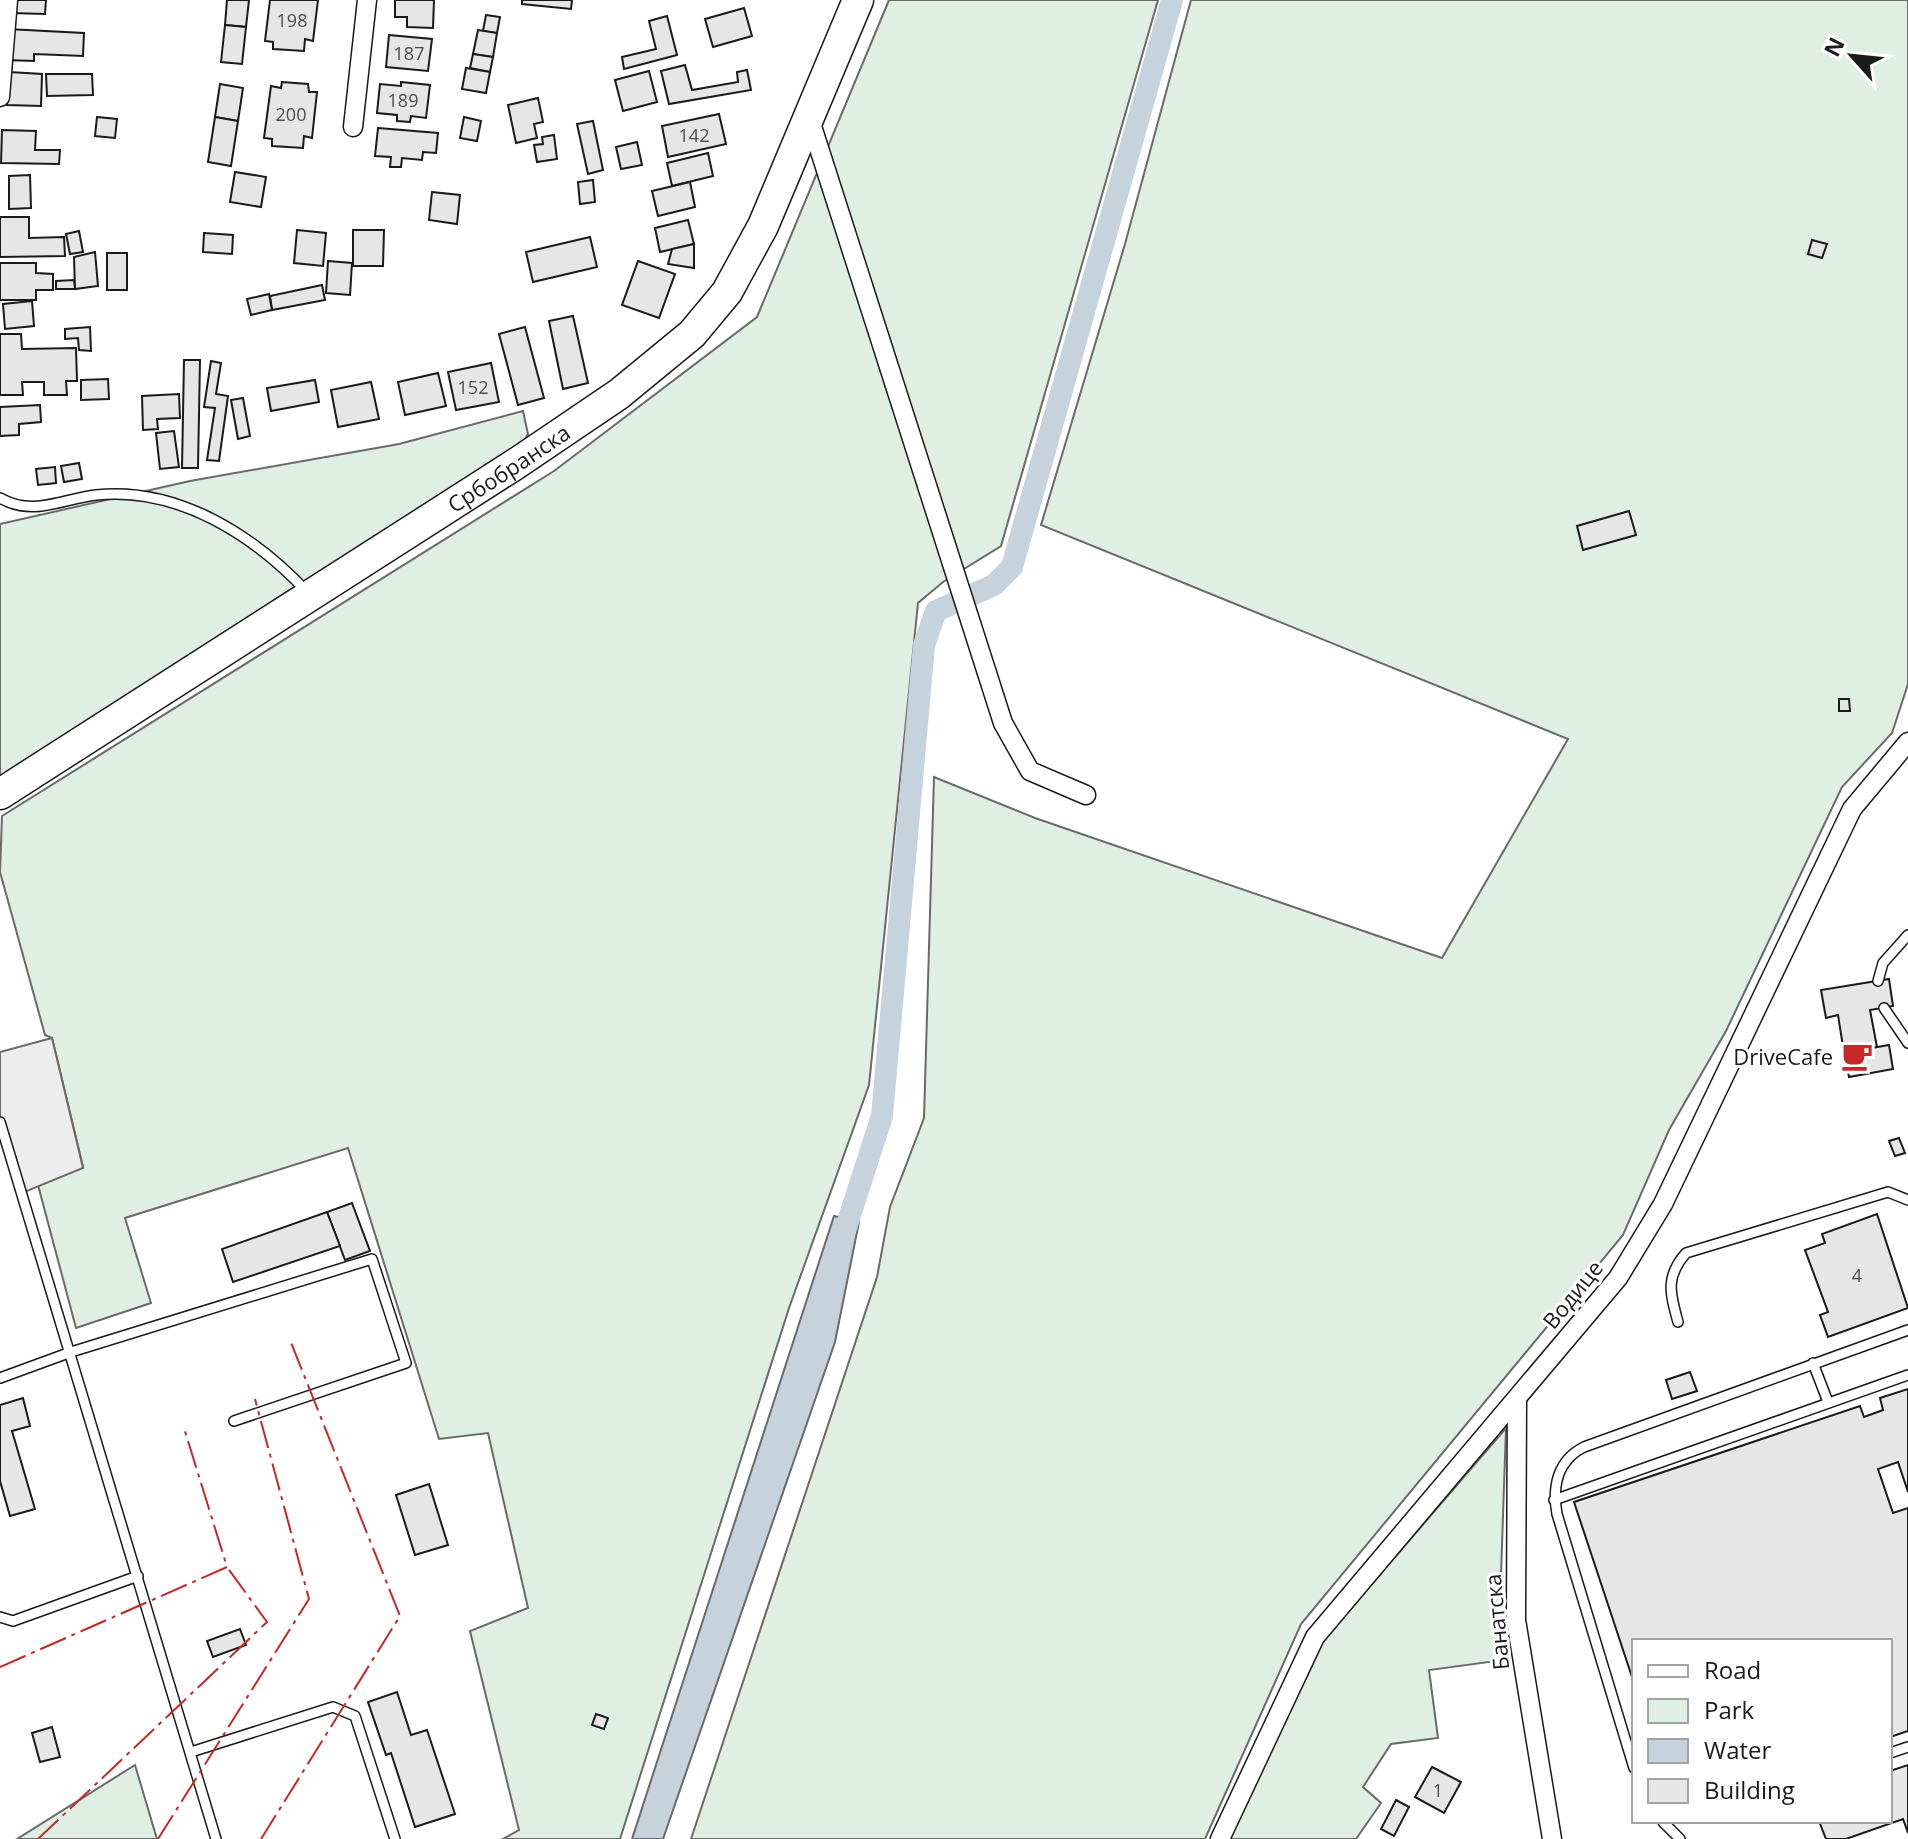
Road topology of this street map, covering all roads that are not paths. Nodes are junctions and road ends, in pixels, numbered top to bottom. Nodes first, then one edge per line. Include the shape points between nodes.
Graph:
1 (8, 0) edge
2 (367, 0) edge
3 (858, 0) edge
4 (0, 97) edge
5 (809, 117) junction
6 (353, 127) dead end
7 (0, 498) edge
8 (311, 595) junction
9 (1908, 742) edge
10 (0, 794) edge
11 (1086, 795) dead end
12 (1908, 935) edge
13 (1878, 981) dead end
14 (1884, 1008) dead end
15 (1908, 1043) edge
16 (0, 1122) edge
17 (4, 1145) edge
18 (1908, 1200) edge
19 (1678, 1322) dead end
20 (1908, 1330) edge
21 (71, 1352) junction
22 (1813, 1363) junction
23 (1908, 1375) edge
24 (0, 1378) edge
25 (1517, 1399) junction
26 (1828, 1402) junction
27 (234, 1421) dead end
28 (1554, 1500) junction
29 (138, 1576) junction
30 (0, 1617) edge
31 (13, 1621) junction
32 (0, 1627) edge
33 (191, 1752) junction
34 (1632, 1761) edge
35 (1663, 1823) edge
36 (216, 1839) edge
37 (395, 1839) edge
38 (1220, 1839) edge
39 (1552, 1839) edge
40 (1680, 1839) edge

1 - 4 street
2 - 6 street
3 - 5 main road, Србобранска
5 - 8 main road, Србобранска via 763,226 727,292 692,334 619,394
5 - 11 street via 1003,723 1030,771
7 - 8 lane via 39,507 96,495 130,495 190,509 261,550
8 - 10 main road, Србобранска
9 - 25 street, Водице via 1852,809 1663,1204 1618,1278
12 - 13 lane via 1883,963
14 - 15 lane
16 - 17 lane
17 - 21 lane
18 - 19 lane via 1888,1192 1686,1253 1668,1287
20 - 22 lane
21 - 24 lane
21 - 27 lane via 372,1259 406,1363
21 - 29 lane
22 - 26 lane
22 - 28 lane via 1575,1451 1558,1476
23 - 26 lane
25 - 38 street, Водице via 1315,1637
25 - 39 street, Банатска via 1516,1620
26 - 28 lane
28 - 34 lane
29 - 31 lane
29 - 33 lane
30 - 31 lane
31 - 32 lane
33 - 36 lane
33 - 37 lane via 333,1707 347,1710 355,1716
35 - 40 lane

